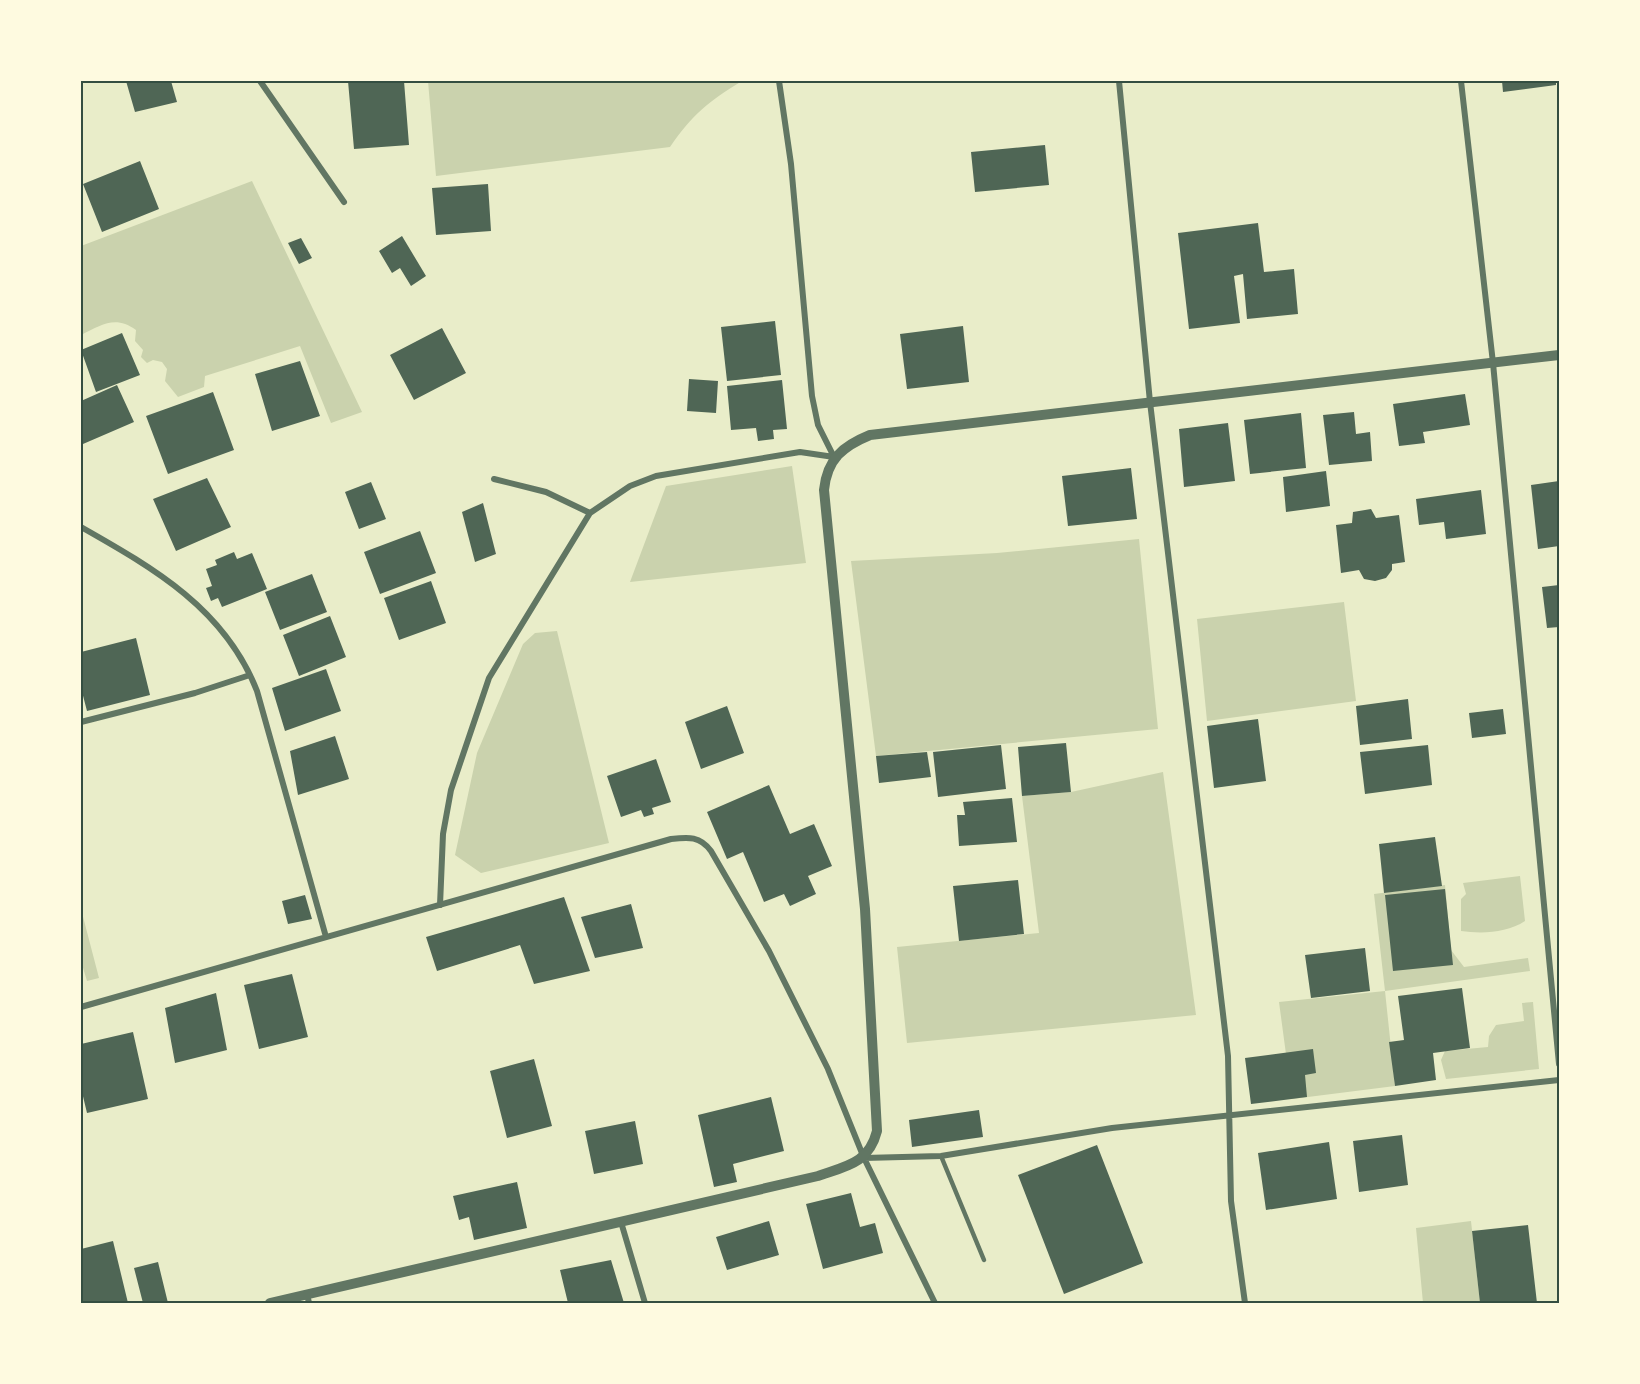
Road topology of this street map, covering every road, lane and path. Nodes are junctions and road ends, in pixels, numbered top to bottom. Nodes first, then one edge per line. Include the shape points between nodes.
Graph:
1 (260, 81) edge
2 (779, 81) edge
3 (1119, 81) edge
4 (1461, 81) edge
5 (344, 202) dead end
6 (1559, 356) edge
7 (1493, 363) junction
8 (1150, 402) junction
9 (834, 457) junction
10 (494, 479) dead end
11 (590, 513) junction
12 (81, 527) edge
13 (250, 675) junction
14 (81, 722) edge
15 (440, 905) junction
16 (326, 937) junction
17 (81, 1007) edge
18 (1559, 1064) edge
19 (1559, 1080) edge
20 (1229, 1115) junction
21 (942, 1156) junction
22 (864, 1158) junction
23 (621, 1222) junction
24 (984, 1260) dead end
25 (308, 1299) edge
26 (270, 1303) edge
27 (645, 1303) edge
28 (935, 1303) edge
29 (1245, 1303) edge

1 - 5 street
2 - 9 street via 791,164 812,396 818,425
3 - 8 street
4 - 7 street
6 - 7 street
7 - 8 street
7 - 18 street
8 - 9 street via 870,435 849,443
8 - 20 street via 1228,1056
9 - 11 street via 800,452 656,476 630,486
9 - 22 street via 825,474 824,490 873,1022 877,1131
10 - 11 street via 546,492
11 - 15 street via 489,678 451,790 443,834
12 - 13 street via 145,563 196,604 230,640
13 - 14 street
13 - 16 street
15 - 16 street
15 - 22 street via 672,839 692,837 704,842 770,951 828,1068
16 - 17 street
19 - 20 street
20 - 21 street via 1112,1128
20 - 29 street via 1231,1201
21 - 22 street
21 - 24 lane
22 - 23 street via 818,1176
22 - 28 street
23 - 25 street
23 - 27 street
25 - 26 street

